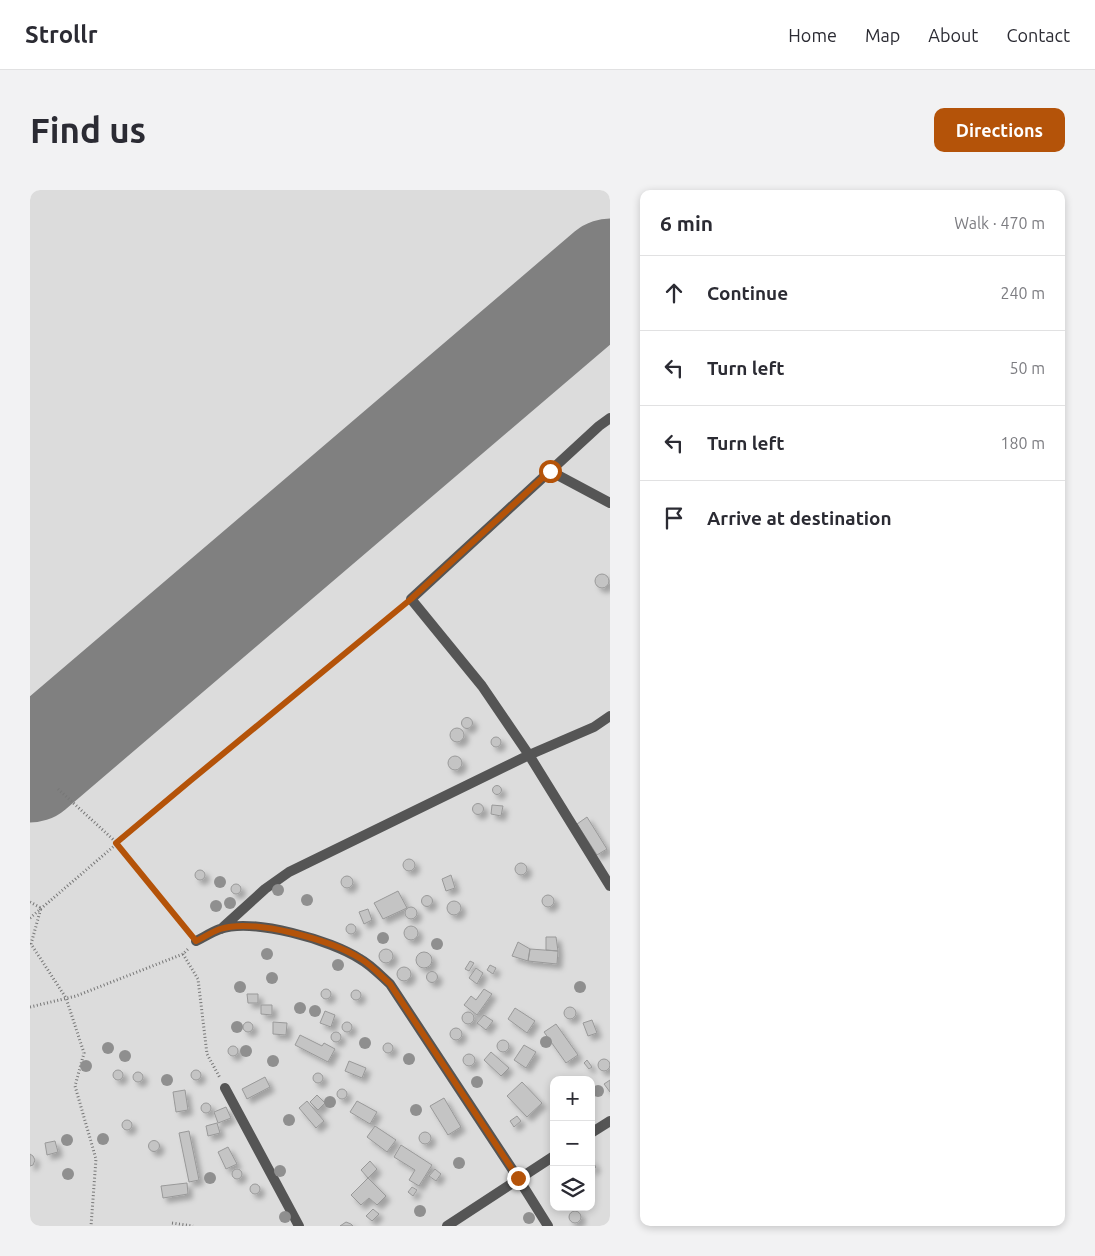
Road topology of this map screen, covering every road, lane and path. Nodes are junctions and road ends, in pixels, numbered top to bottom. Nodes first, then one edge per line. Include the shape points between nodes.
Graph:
1 (610, 418) edge
2 (550, 471) junction
3 (610, 503) edge
4 (411, 599) junction
5 (610, 716) edge
6 (529, 755) junction
7 (58, 789) dead end
8 (116, 843) junction
9 (610, 886) edge
10 (30, 902) edge
11 (41, 908) junction
12 (30, 918) edge
13 (221, 929) junction
14 (196, 941) joint
15 (66, 998) junction
16 (30, 1007) edge
17 (225, 1088) joint
18 (610, 1121) edge
19 (595, 1130) edge
20 (550, 1158) edge
21 (518, 1178) junction
22 (172, 1223) dead end
23 (91, 1226) edge
24 (193, 1226) edge
25 (299, 1226) edge
26 (448, 1226) edge
27 (548, 1226) edge

1 - 2 street
2 - 3 street
2 - 4 street
4 - 6 street via 482,686
4 - 8 path
5 - 6 street via 594,727
6 - 9 street
6 - 13 street via 289,872 264,889
7 - 8 path
8 - 11 path
8 - 14 path
10 - 11 path
11 - 12 path
11 - 15 path via 31,944
13 - 14 street
13 - 21 street via 245,926 276,929 332,944 361,959 390,984
15 - 16 path
15 - 17 path via 183,954 198,979 207,1054
15 - 23 path via 84,1053 75,1086 96,1159
17 - 25 street
18 - 19 street
20 - 21 street
21 - 26 street
21 - 27 street
22 - 24 path

